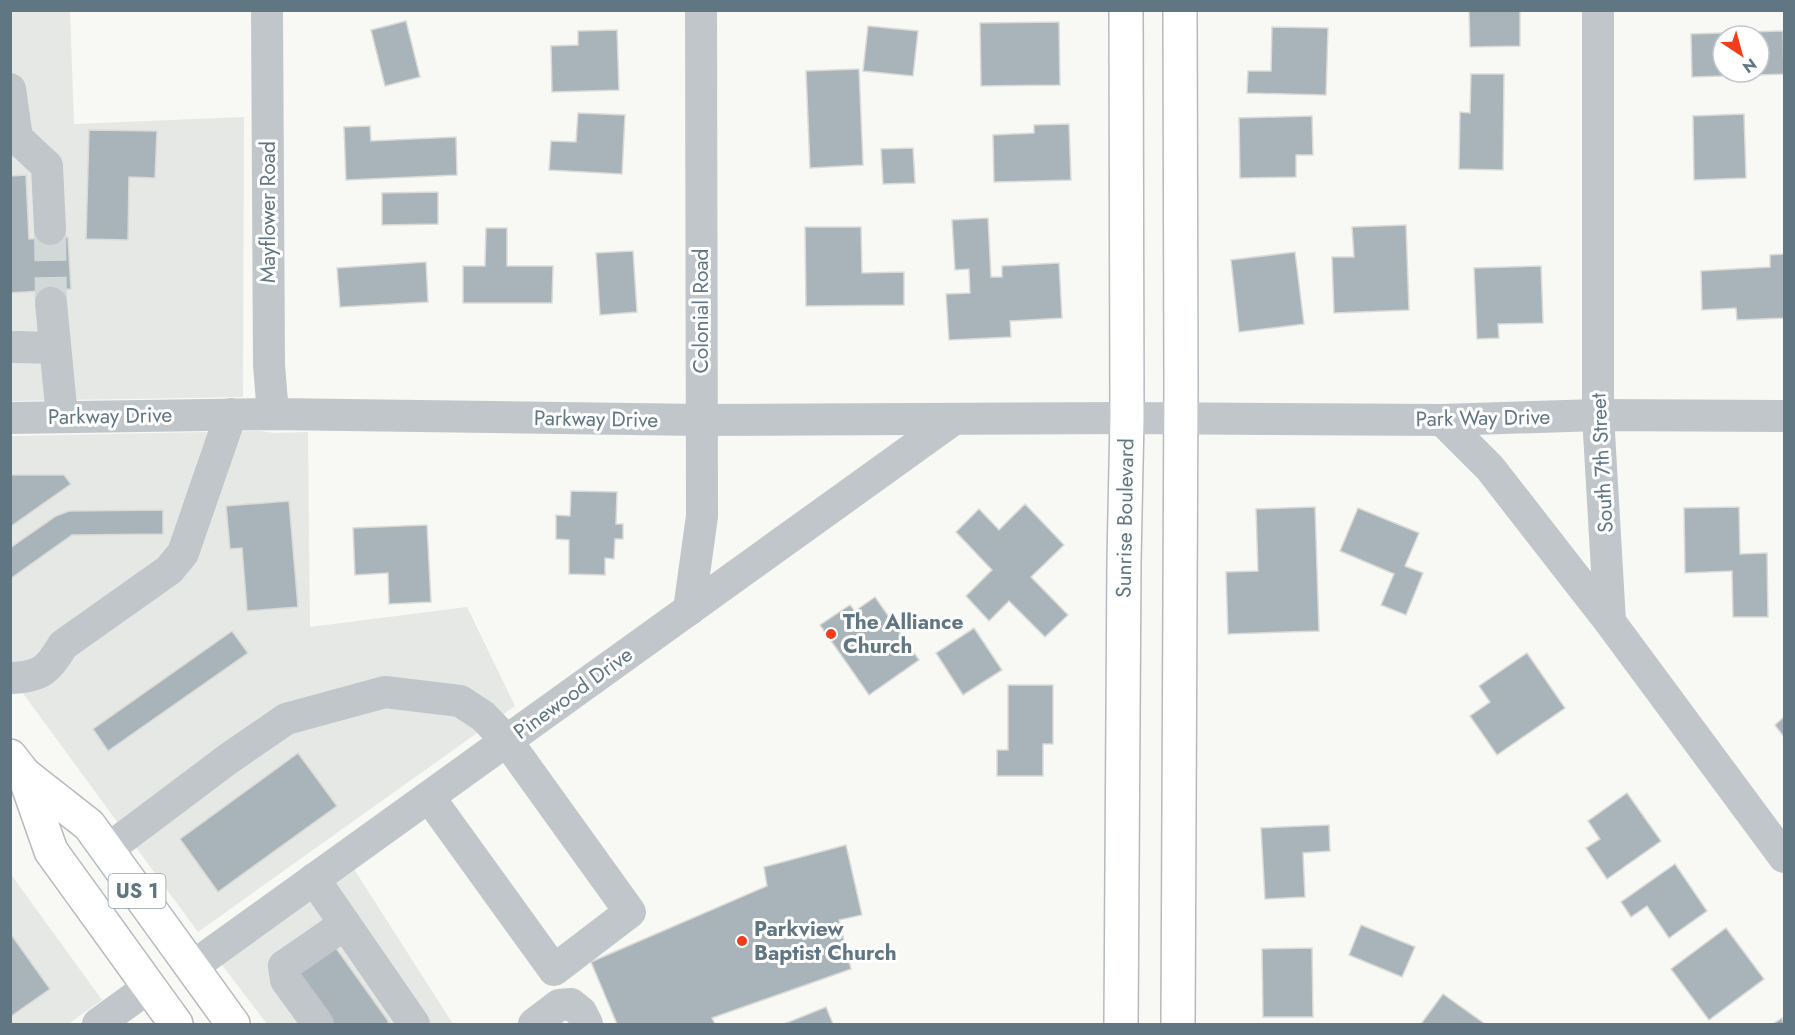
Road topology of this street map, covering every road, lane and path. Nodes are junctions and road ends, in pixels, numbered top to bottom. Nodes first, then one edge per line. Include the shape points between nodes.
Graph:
1 (267, 10) edge
2 (701, 10) edge
3 (1126, 10) edge
4 (1180, 10) edge
5 (1598, 10) edge
6 (10, 89) edge
7 (10, 166) edge
8 (47, 166) junction
9 (51, 229) tunnel mouth
10 (51, 303) tunnel mouth
11 (15, 347) dead end
12 (55, 348) junction
13 (231, 414) junction
14 (273, 414) junction
15 (1598, 415) junction
16 (1785, 416) edge
17 (62, 417) junction
18 (10, 418) edge
19 (1127, 418) junction
20 (954, 419) junction
21 (1181, 419) junction
22 (701, 420) junction
23 (1442, 420) junction
24 (689, 610) junction
25 (1610, 622) junction
26 (11, 679) edge
27 (507, 741) junction
28 (15, 771) edge
29 (429, 797) junction
30 (107, 850) junction
31 (1785, 858) edge
32 (314, 879) junction
33 (345, 924) junction
34 (192, 967) junction
35 (554, 970) junction
36 (149, 987) junction
37 (579, 1014) edge
38 (98, 1024) edge
39 (176, 1024) edge
40 (233, 1024) edge
41 (318, 1024) edge
42 (414, 1024) edge
43 (534, 1024) edge
44 (1121, 1024) edge
45 (1178, 1024) edge

1 - 14 street, Mayflower Road via 269,365
2 - 22 street, Colonial Road
3 - 19 main road, Sunrise Boulevard
4 - 21 main road
5 - 15 street, South 7th Street
6 - 8 street via 17,138
7 - 8 street
8 - 9 street
10 - 12 street
11 - 12 street
12 - 17 street
13 - 14 street, Parkway Drive
13 - 17 street, Parkway Drive
13 - 26 street via 183,553 169,570 63,645 41,645 20,660
14 - 22 street, Parkway Drive
15 - 16 street, Park Way Drive
15 - 23 street, Park Way Drive
15 - 25 street, South 7th Street
17 - 18 street, Parkway Drive
19 - 20 street, Parkway Drive
19 - 21 street, Parkway Drive
19 - 44 main road, Sunrise Boulevard
20 - 22 street, Parkway Drive
20 - 24 street, Pinewood Drive
21 - 23 street, Park Way Drive
21 - 45 main road
22 - 24 street, Colonial Road via 702,516
23 - 25 street via 1490,468
24 - 27 street, Pinewood Drive
25 - 31 street
27 - 29 street, Pinewood Drive
27 - 30 street via 483,716 460,701 385,692 286,719
27 - 35 street via 630,912
28 - 30 main road, US 1 via 89,825
28 - 36 main road, US 1 via 51,851
29 - 32 street, Pinewood Drive
29 - 35 street
30 - 34 main road, US 1
32 - 33 street
32 - 34 street, Pinewood Drive
33 - 41 street via 284,966 286,980
33 - 42 street
34 - 40 main road, US 1
35 - 37 street
36 - 38 street
36 - 39 main road, US 1
37 - 43 street via 559,1005

